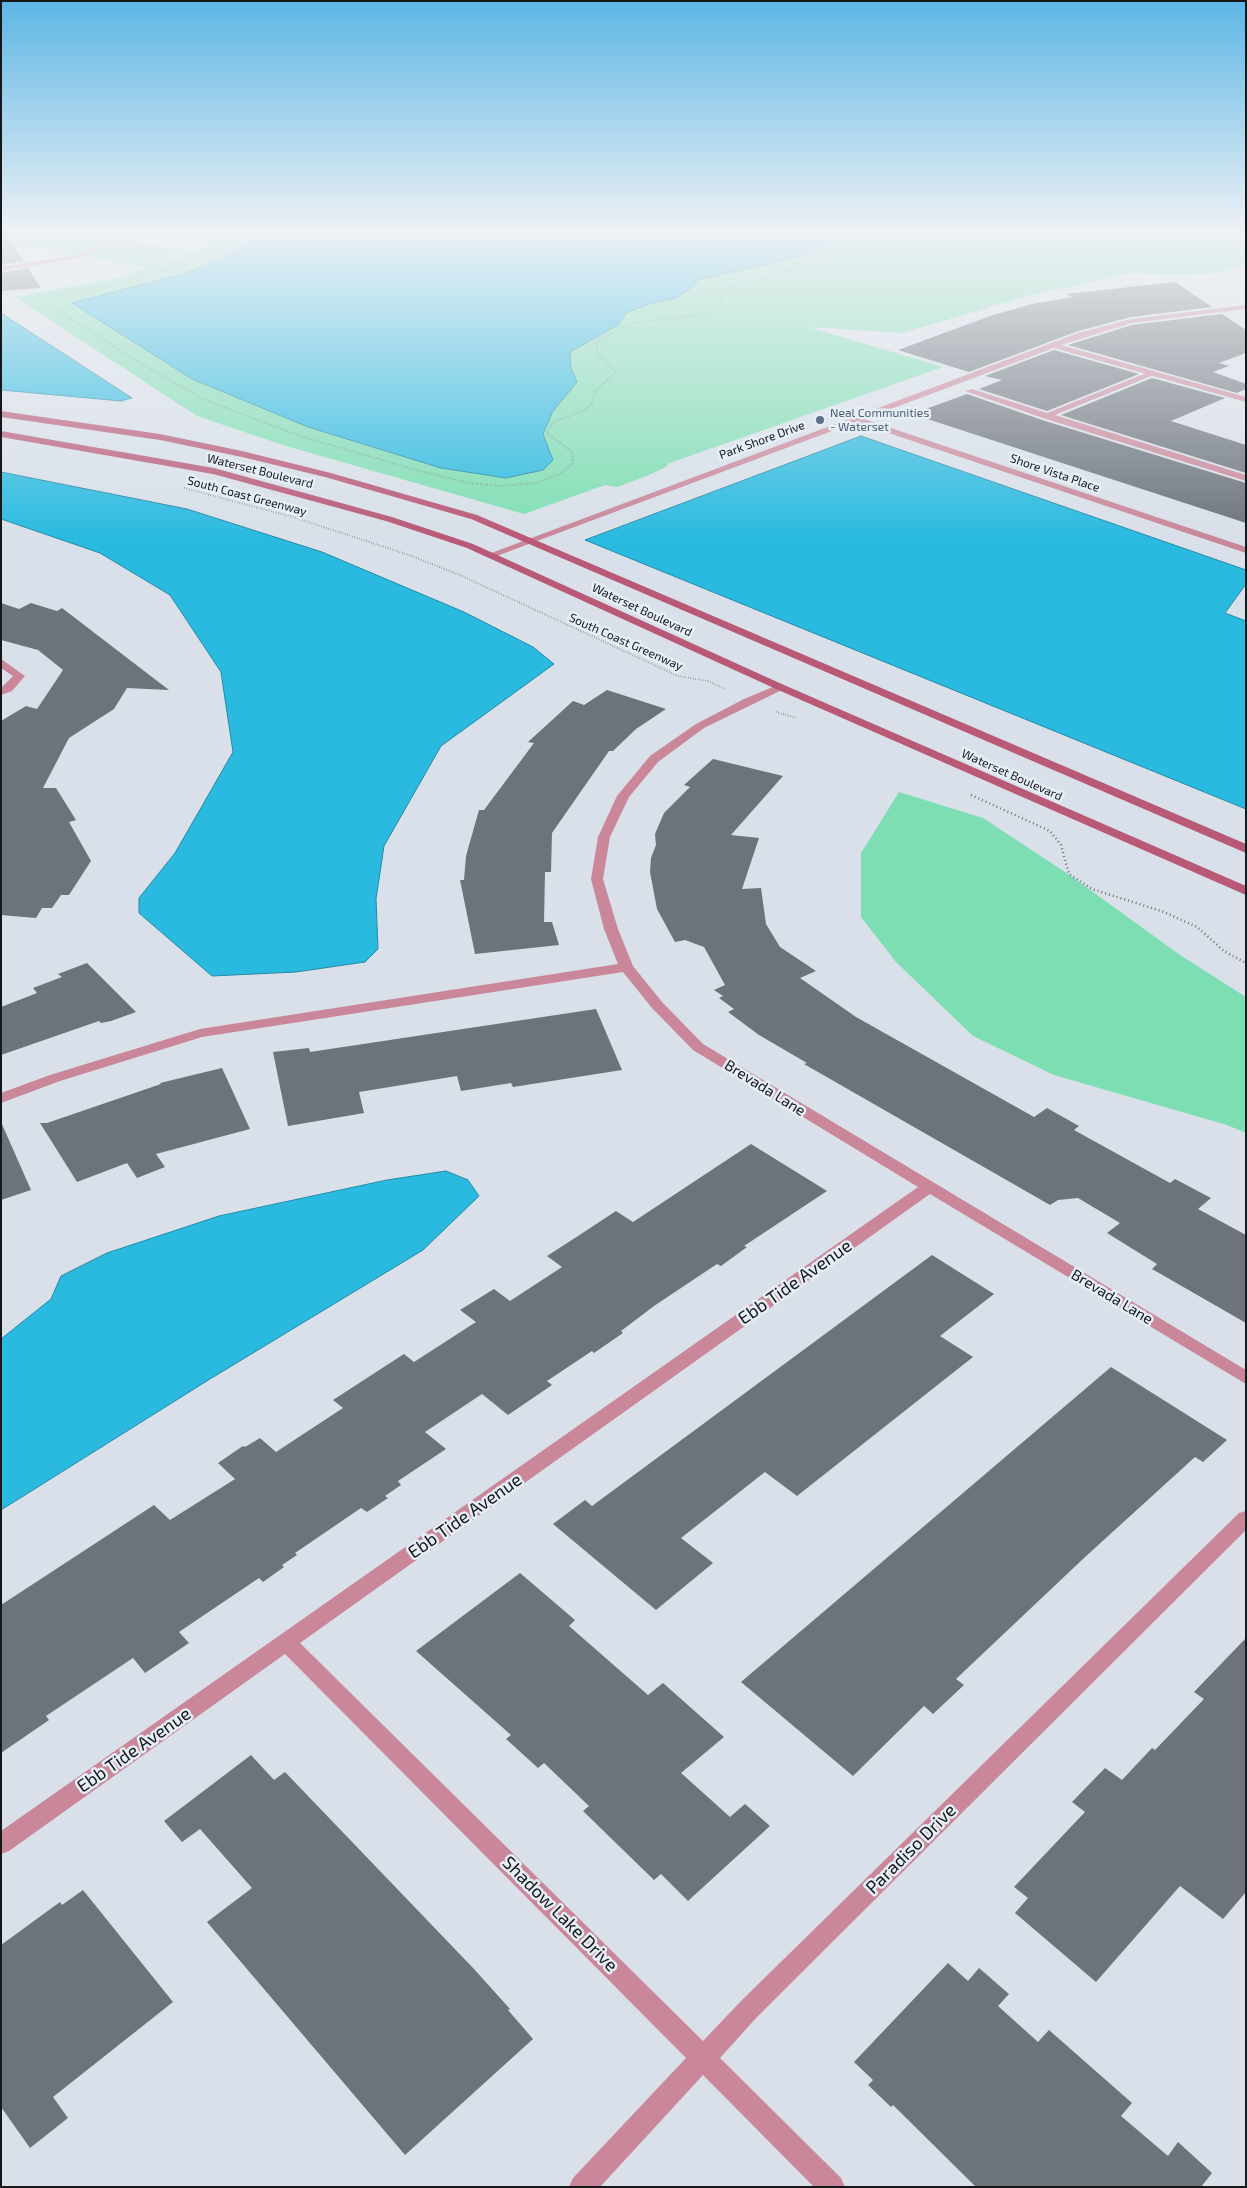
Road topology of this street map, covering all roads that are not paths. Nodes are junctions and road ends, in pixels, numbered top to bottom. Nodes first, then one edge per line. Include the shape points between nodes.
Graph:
1 (1088, 334) edge
2 (1052, 345) junction
3 (1152, 374) junction
4 (969, 392) dead end
5 (1246, 400) edge
6 (1, 414) edge
7 (1046, 416) junction
8 (856, 419) junction
9 (1, 434) edge
10 (1246, 478) edge
11 (531, 540) junction
12 (1246, 550) edge
13 (491, 555) junction
14 (1, 662) edge
15 (780, 687) junction
16 (1, 692) edge
17 (1246, 850) edge
18 (1246, 891) edge
19 (626, 967) junction
20 (1, 1098) edge
21 (928, 1188) junction
22 (1246, 1378) edge
23 (1246, 1518) edge
24 (286, 1642) junction
25 (1, 1844) edge
26 (704, 2058) junction
27 (582, 2187) edge
28 (832, 2187) edge

1 - 2 street, Park Shore Drive
2 - 3 street
2 - 8 street, Park Shore Drive
3 - 5 street
3 - 7 street
4 - 7 street
6 - 11 street, Waterset Boulevard via 160,438 328,474 474,517
7 - 10 street
8 - 11 street, Park Shore Drive
8 - 12 street, Shore Vista Place
9 - 13 street, Waterset Boulevard via 214,471 389,518
11 - 13 street, Park Shore Drive
11 - 17 street, Waterset Boulevard
13 - 15 street, Waterset Boulevard
14 - 16 street via 19,676
15 - 18 street, Waterset Boulevard
15 - 19 street, Brevada Lane via 700,726 654,760 623,796 604,838 597,879
19 - 20 street via 200,1034
19 - 21 street, Brevada Lane via 698,1047
21 - 22 street, Brevada Lane
21 - 24 street, Ebb Tide Avenue
23 - 26 street, Paradiso Drive via 749,2009
24 - 25 street, Ebb Tide Avenue
24 - 26 street, Shadow Lake Drive
26 - 27 street, Paradiso Drive
26 - 28 street, Shadow Lake Drive

